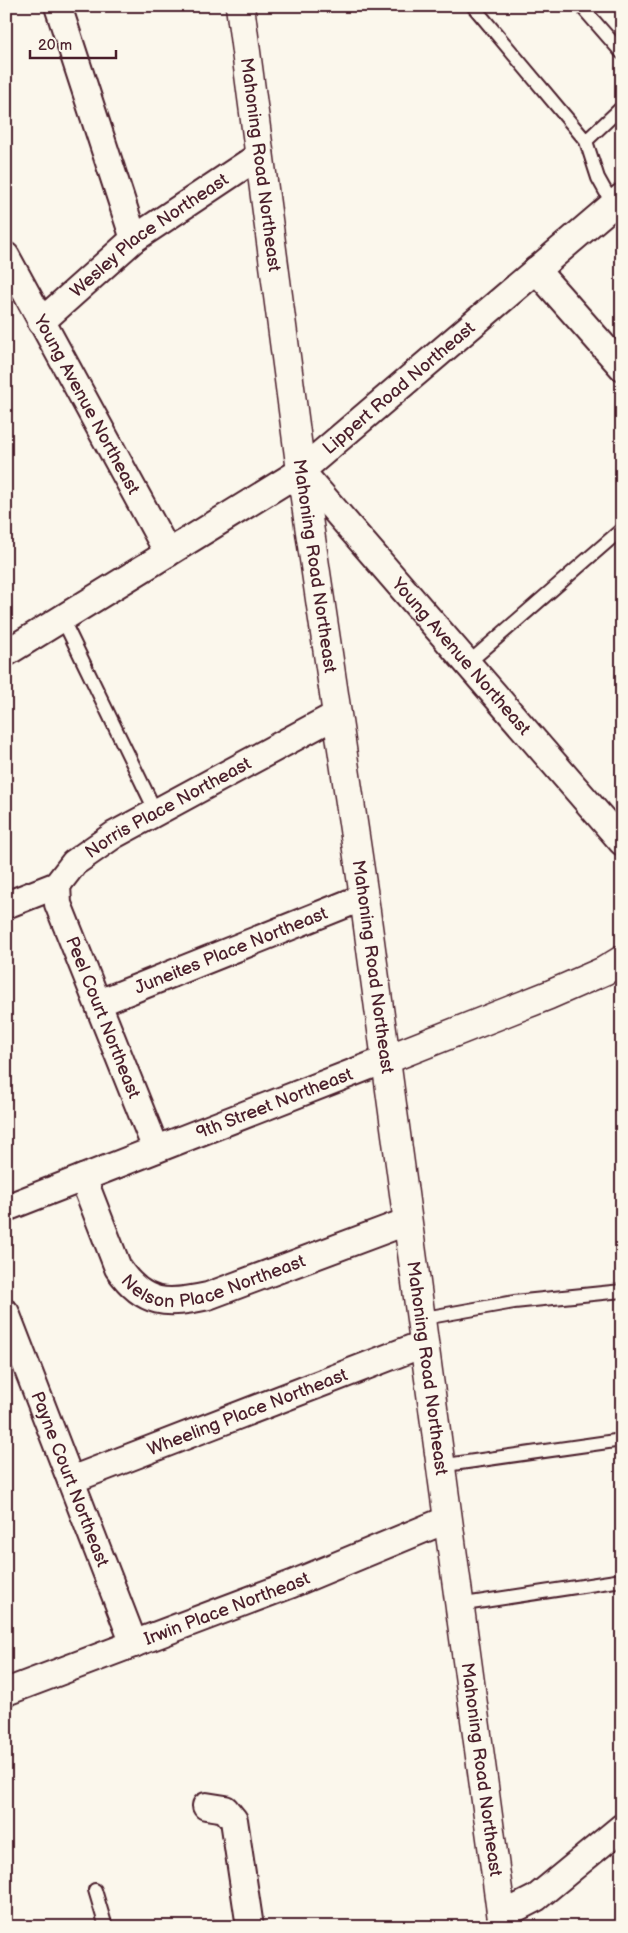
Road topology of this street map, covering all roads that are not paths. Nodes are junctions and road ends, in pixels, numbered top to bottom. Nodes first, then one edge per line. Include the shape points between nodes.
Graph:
1 (58, 6) edge
2 (240, 6) edge
3 (473, 6) edge
4 (581, 6) edge
5 (622, 53) edge
6 (622, 107) edge
7 (586, 140) junction
8 (260, 155) junction
9 (617, 201) edge
10 (134, 239) junction
11 (6, 256) edge
12 (536, 270) junction
13 (41, 322) junction
14 (622, 367) edge
15 (301, 471) junction
16 (622, 529) edge
17 (168, 553) junction
18 (62, 618) junction
19 (6, 653) edge
20 (467, 664) junction
21 (336, 715) junction
22 (156, 812) junction
23 (622, 842) edge
24 (57, 885) junction
25 (364, 897) junction
26 (6, 904) edge
27 (622, 960) edge
28 (99, 1003) junction
29 (385, 1060) junction
30 (156, 1149) junction
31 (83, 1178) junction
32 (6, 1208) edge
33 (406, 1222) junction
34 (622, 1290) edge
35 (6, 1313) edge
36 (421, 1332) junction
37 (622, 1440) edge
38 (439, 1466) junction
39 (71, 1480) junction
40 (446, 1520) junction
41 (622, 1580) edge
42 (458, 1605) junction
43 (134, 1644) junction
44 (6, 1692) edge
45 (206, 1806) dead end
46 (622, 1827) edge
47 (95, 1890) dead end
48 (502, 1921) edge
49 (106, 1927) edge
50 (250, 1927) edge

1 - 10 street
2 - 8 main road, Mahoning Road Northeast
3 - 7 lane
4 - 5 lane
6 - 7 lane
7 - 9 lane via 598,178
8 - 10 street, Wesley Place Northeast
8 - 15 main road, Mahoning Road Northeast
9 - 12 street, Lippert Road Northeast
10 - 13 street, Wesley Place Northeast
11 - 13 street, Young Avenue Northeast
12 - 14 street
12 - 15 street, Lippert Road Northeast
13 - 17 street, Young Avenue Northeast
15 - 17 street, Lippert Road Northeast
15 - 20 street, Young Avenue Northeast
15 - 21 main road, Mahoning Road Northeast
16 - 20 lane
17 - 18 street, Lippert Road Northeast
18 - 19 street, Lippert Road Northeast
18 - 22 lane
20 - 23 street, Young Avenue Northeast
21 - 22 street, Norris Place Northeast
21 - 25 main road, Mahoning Road Northeast
22 - 24 street, Norris Place Northeast via 89,851
24 - 26 street
24 - 28 street, Peel Court Northeast via 58,904
25 - 28 street, Juneites Place Northeast
25 - 29 main road, Mahoning Road Northeast
27 - 29 main road, 9th Street Northeast via 549,995
28 - 30 street, Peel Court Northeast
29 - 30 street, 9th Street Northeast
29 - 33 main road, Mahoning Road Northeast
30 - 31 street, 9th Street Northeast
31 - 32 street, 9th Street Northeast
31 - 33 street, Nelson Place Northeast via 118,1268 127,1281 157,1300 177,1302 208,1296
33 - 36 main road, Mahoning Road Northeast
34 - 36 lane, Wheeling Place Northeast via 514,1302
35 - 39 street, Payne Court Northeast
36 - 38 main road, Mahoning Road Northeast
36 - 39 street, Wheeling Place Northeast
37 - 38 lane
38 - 40 main road, Mahoning Road Northeast
39 - 43 street, Payne Court Northeast
40 - 42 main road, Mahoning Road Northeast
40 - 43 street, Irwin Place Northeast via 292,1584
41 - 42 lane
42 - 48 main road, Mahoning Road Northeast
43 - 44 street, Irwin Place Northeast
45 - 50 street via 225,1809 234,1820
46 - 48 street via 536,1898
47 - 49 lane

